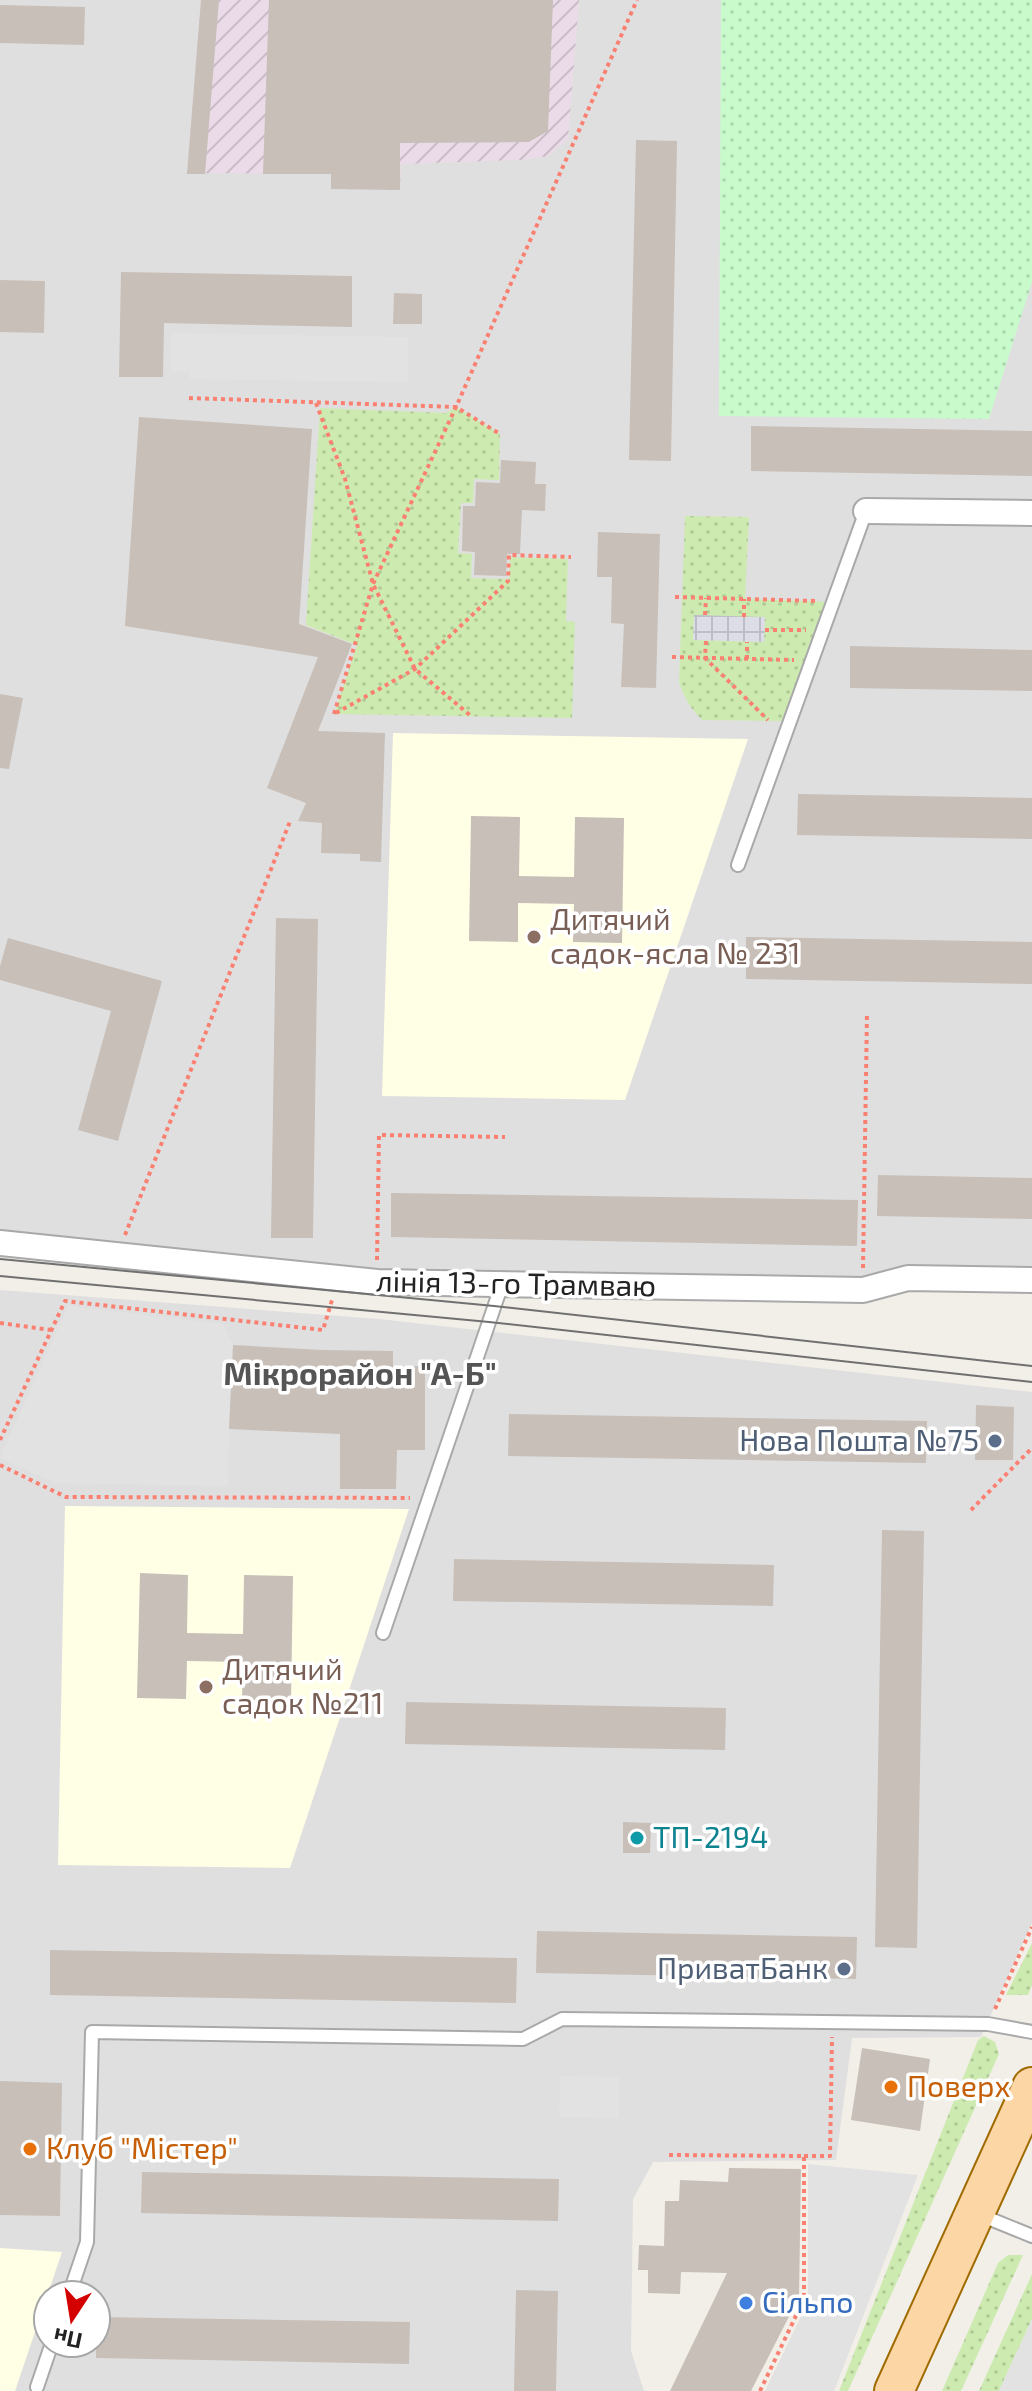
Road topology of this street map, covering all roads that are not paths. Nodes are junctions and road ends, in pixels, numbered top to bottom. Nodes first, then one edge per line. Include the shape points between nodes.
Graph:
1 (866, 511) joint
2 (1032, 513) edge
3 (738, 865) dead end
4 (0, 1243) edge
5 (1032, 1280) edge
6 (502, 1284) junction
7 (383, 1633) dead end
8 (1032, 2032) edge
9 (1032, 2087) edge
10 (975, 2213) junction
11 (1032, 2236) edge
12 (74, 2279) edge
13 (47, 2359) edge
14 (37, 2387) dead end
15 (894, 2391) edge

1 - 2 street
1 - 3 lane
4 - 6 street, лінія 13-го Трамваю via 339,1279
5 - 6 street, лінія 13-го Трамваю via 908,1278 863,1290
6 - 7 lane
8 - 12 lane via 988,2024 562,2019 523,2039 92,2032 87,2242
9 - 10 main road
10 - 11 lane
10 - 15 main road
13 - 14 lane

